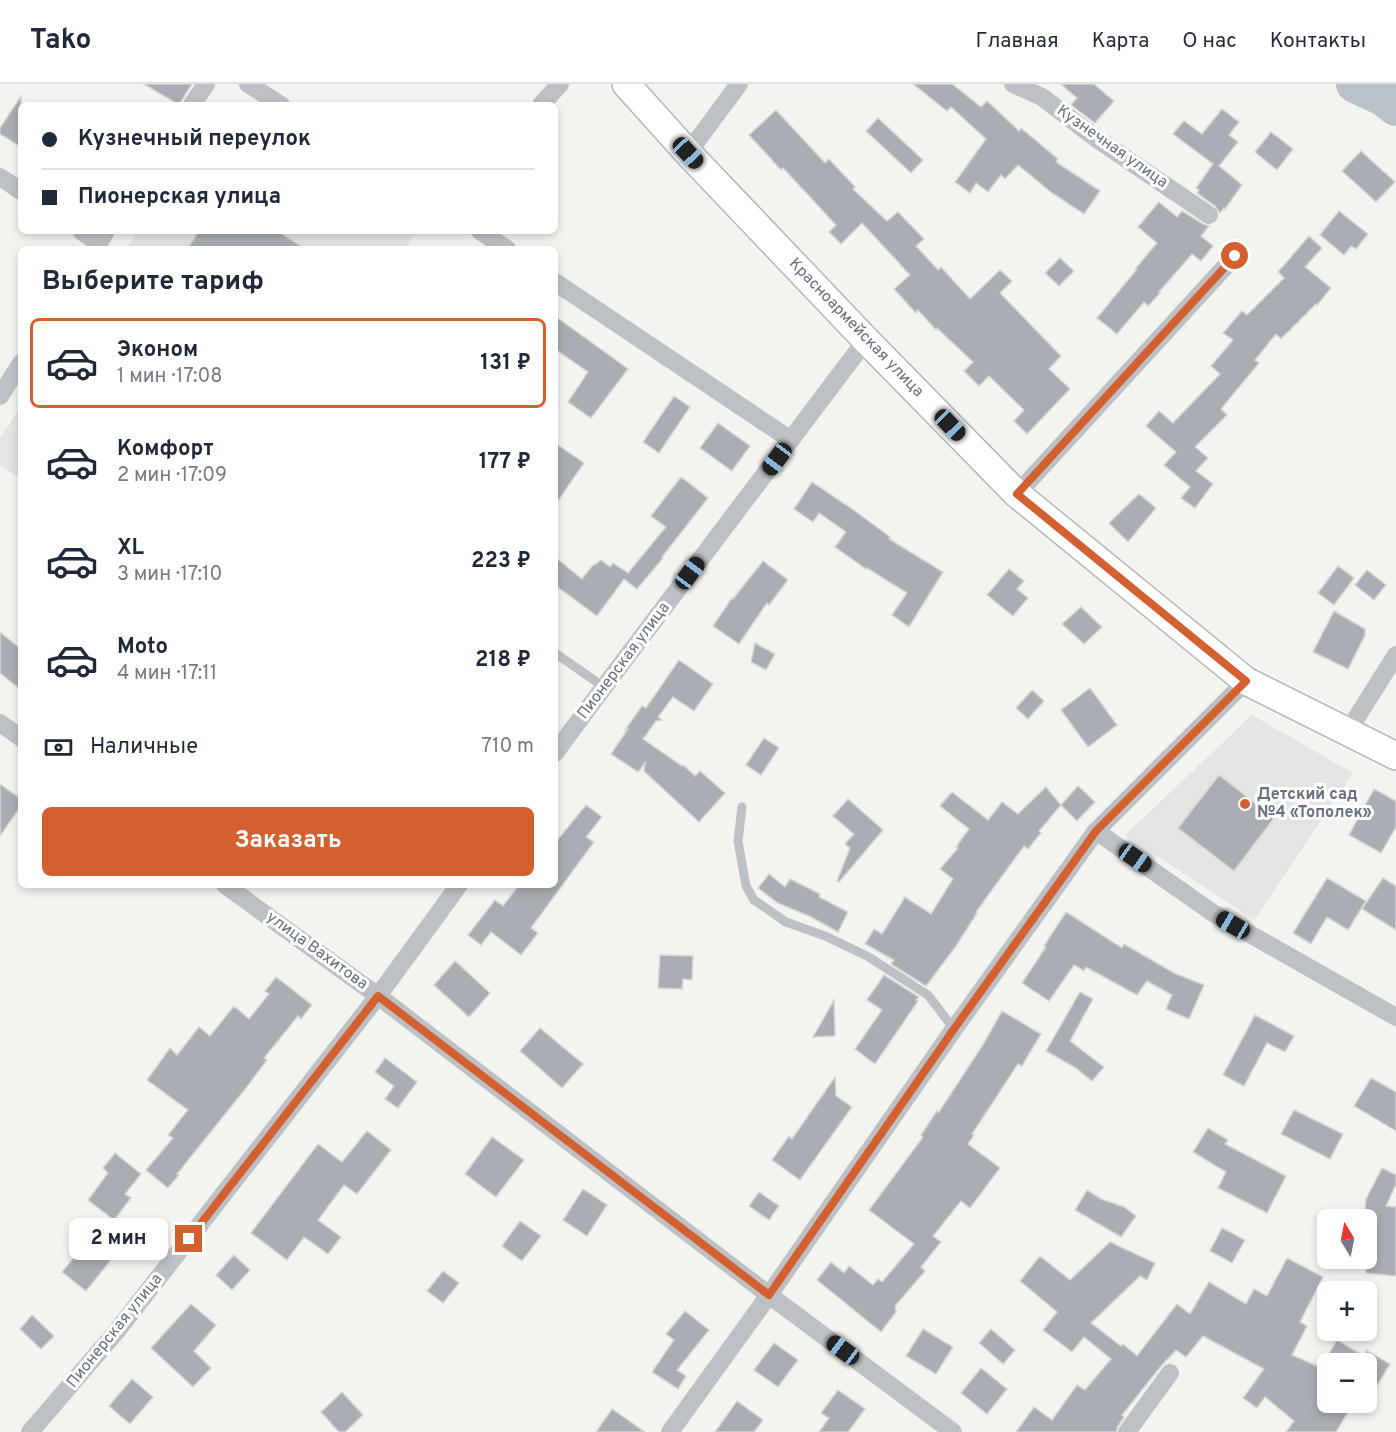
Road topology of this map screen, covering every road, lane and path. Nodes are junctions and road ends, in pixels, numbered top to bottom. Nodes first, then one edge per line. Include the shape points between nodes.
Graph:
1 (206, 84) edge
2 (248, 84) edge
3 (560, 84) edge
4 (626, 84) edge
5 (739, 84) edge
6 (1014, 84) edge
7 (194, 102) edge
8 (276, 102) edge
9 (545, 102) edge
10 (688, 153) junction
11 (0, 177) edge
12 (18, 189) edge
13 (1209, 214) dead end
14 (87, 234) edge
15 (484, 234) edge
16 (100, 241) edge
17 (502, 246) edge
18 (1235, 256) dead end
19 (558, 284) edge
20 (866, 340) junction
21 (18, 368) edge
22 (0, 396) edge
23 (791, 440) junction
24 (1017, 494) junction
25 (558, 654) edge
26 (1396, 655) edge
27 (1246, 681) junction
28 (604, 687) junction
29 (0, 723) edge
30 (1348, 731) junction
31 (18, 736) edge
32 (558, 749) edge
33 (1396, 756) edge
34 (742, 807) dead end
35 (1096, 831) junction
36 (229, 888) edge
37 (457, 888) edge
38 (378, 996) junction
39 (1396, 1017) edge
40 (954, 1029) junction
41 (769, 1295) junction
42 (1170, 1373) dead end
43 (30, 1432) edge
44 (670, 1432) edge
45 (953, 1432) edge
46 (1127, 1432) edge

1 - 7 street
2 - 8 street
3 - 9 street
4 - 10 main road, Красноармейская улица
5 - 10 street
6 - 13 street, Кузнечная улица via 1042,97
10 - 20 main road, Красноармейская улица
11 - 12 street
14 - 16 street
15 - 17 street
18 - 24 street
19 - 23 street
20 - 23 street, Пионерская улица
20 - 24 main road, Красноармейская улица
21 - 22 street
23 - 28 street, Пионерская улица
24 - 27 main road, Красноармейская улица
25 - 28 lane
26 - 30 street
27 - 30 main road, Красноармейская улица
27 - 35 street
28 - 32 street, Пионерская улица
29 - 31 street
30 - 33 main road, Красноармейская улица
34 - 40 lane via 738,841 746,886 754,900 786,922 867,956 928,995
35 - 39 street via 1213,913
35 - 40 street
36 - 38 street, улица Вахитова
37 - 38 street, Пионерская улица
38 - 41 street, улица Вахитова
38 - 43 street, Пионерская улица via 116,1332
40 - 41 street
41 - 44 street
41 - 45 street, улица Вахитова
42 - 46 street

